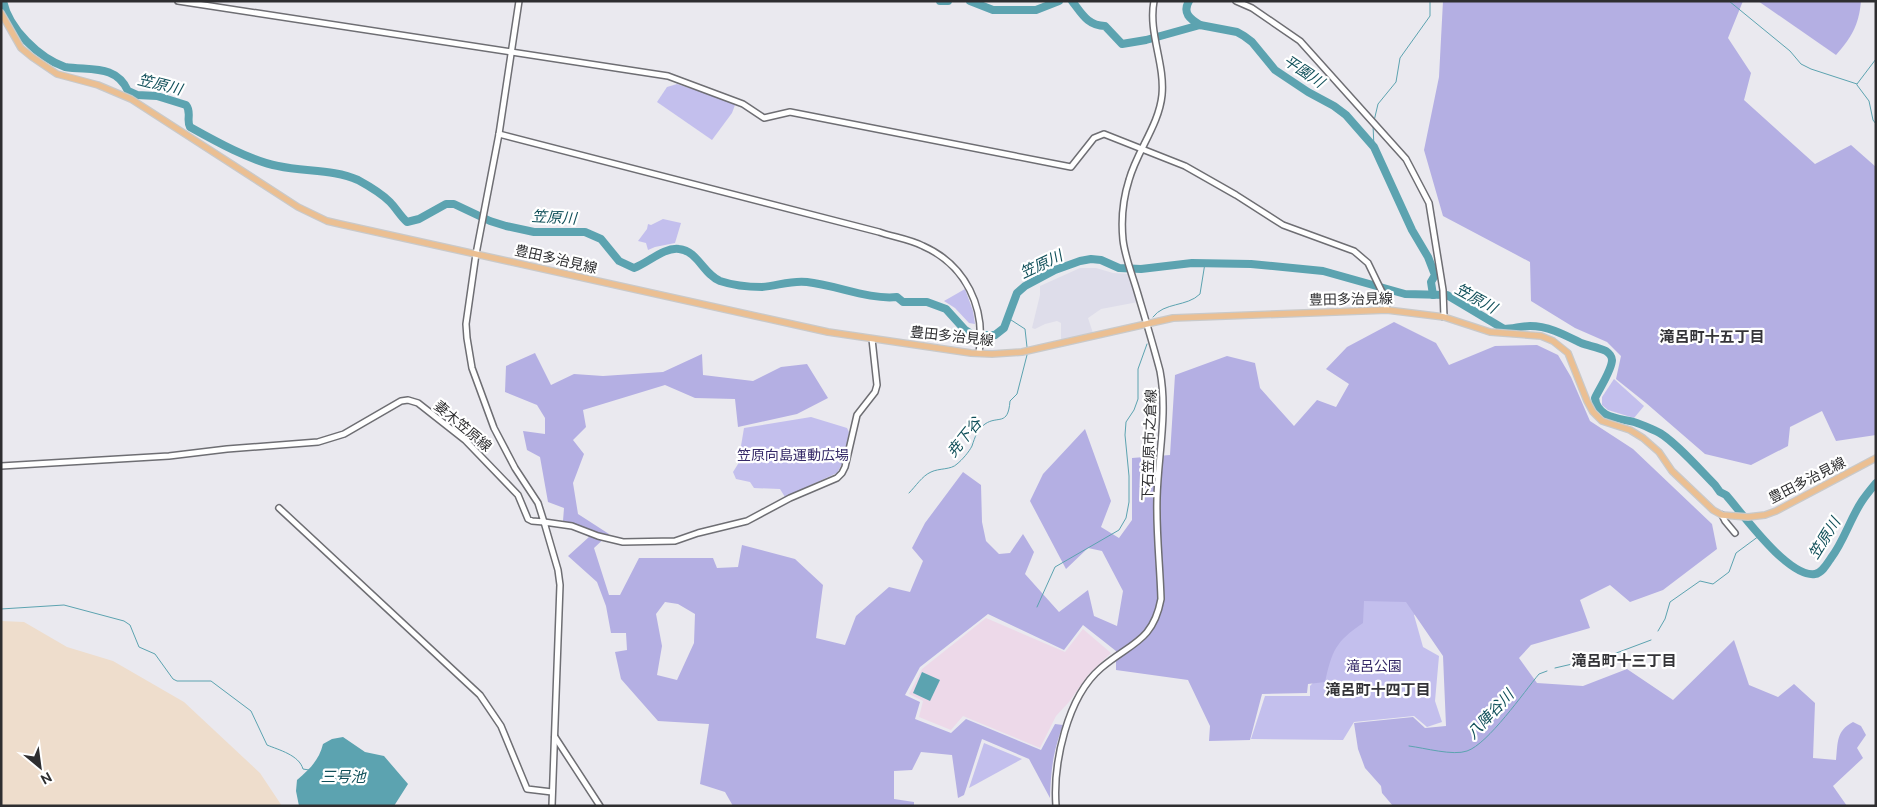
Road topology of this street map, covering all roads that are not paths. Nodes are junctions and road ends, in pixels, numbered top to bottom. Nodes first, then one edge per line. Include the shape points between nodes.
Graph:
1 (178, 1) edge
2 (519, 1) edge
3 (1154, 1) edge
4 (1236, 1) edge
5 (1, 13) edge
6 (511, 52) junction
7 (499, 134) junction
8 (1142, 148) junction
9 (476, 254) junction
10 (1387, 310) junction
11 (1444, 317) junction
12 (1147, 324) junction
13 (872, 339) junction
14 (980, 353) junction
15 (1876, 458) edge
16 (1, 466) edge
17 (279, 508) dead end
18 (1726, 515) junction
19 (544, 522) junction
20 (1735, 533) dead end
21 (555, 737) junction
22 (552, 792) junction
23 (552, 806) edge
24 (600, 806) edge
25 (1056, 806) edge

1 - 6 street
2 - 6 street, 妻木笠原線
3 - 8 street, 下石笠原市之倉線 via 1152,13 1162,96
4 - 11 street via 1252,8 1300,41 1406,160 1429,203 1443,290
5 - 9 main road, 豊田多治見線 via 21,48 57,74 98,85 132,99 313,216
6 - 7 street, 妻木笠原線
6 - 8 street via 668,76 743,104 766,118 790,112 1071,167 1100,134
7 - 9 street, 妻木笠原線
7 - 14 street via 916,243 941,256 959,272 975,299 981,326
8 - 10 street via 1185,166 1284,225 1354,251 1368,263
8 - 12 street, 下石笠原市之倉線 via 1129,178 1123,241
9 - 13 main road, 豊田多治見線 via 764,319
9 - 19 street, 妻木笠原線 via 466,324 469,356 503,448 538,503
10 - 11 main road, 豊田多治見線
10 - 12 main road, 豊田多治見線 via 1191,316
11 - 18 main road, 豊田多治見線 via 1490,332 1541,336 1553,341 1568,353 1593,412 1602,421 1643,438 1713,510
12 - 14 main road, 豊田多治見線 via 1022,352
12 - 25 street, 下石笠原市之倉線 via 1164,389 1157,498 1161,599 1152,626 1143,637 1100,668 1079,696 1057,761
13 - 14 main road, 豊田多治見線
13 - 19 street via 877,377 875,392 857,415 845,467 837,478 747,521 675,540 622,542 572,526
15 - 18 main road, 豊田多治見線 via 1776,511 1748,517
16 - 19 street, 妻木笠原線 via 169,456 318,442 344,434 408,400 418,403 466,440 518,495 528,519
17 - 22 street via 480,695 501,726 527,789
18 - 20 street via 1725,521
19 - 21 street via 560,585
21 - 22 street
21 - 24 street
22 - 23 street

